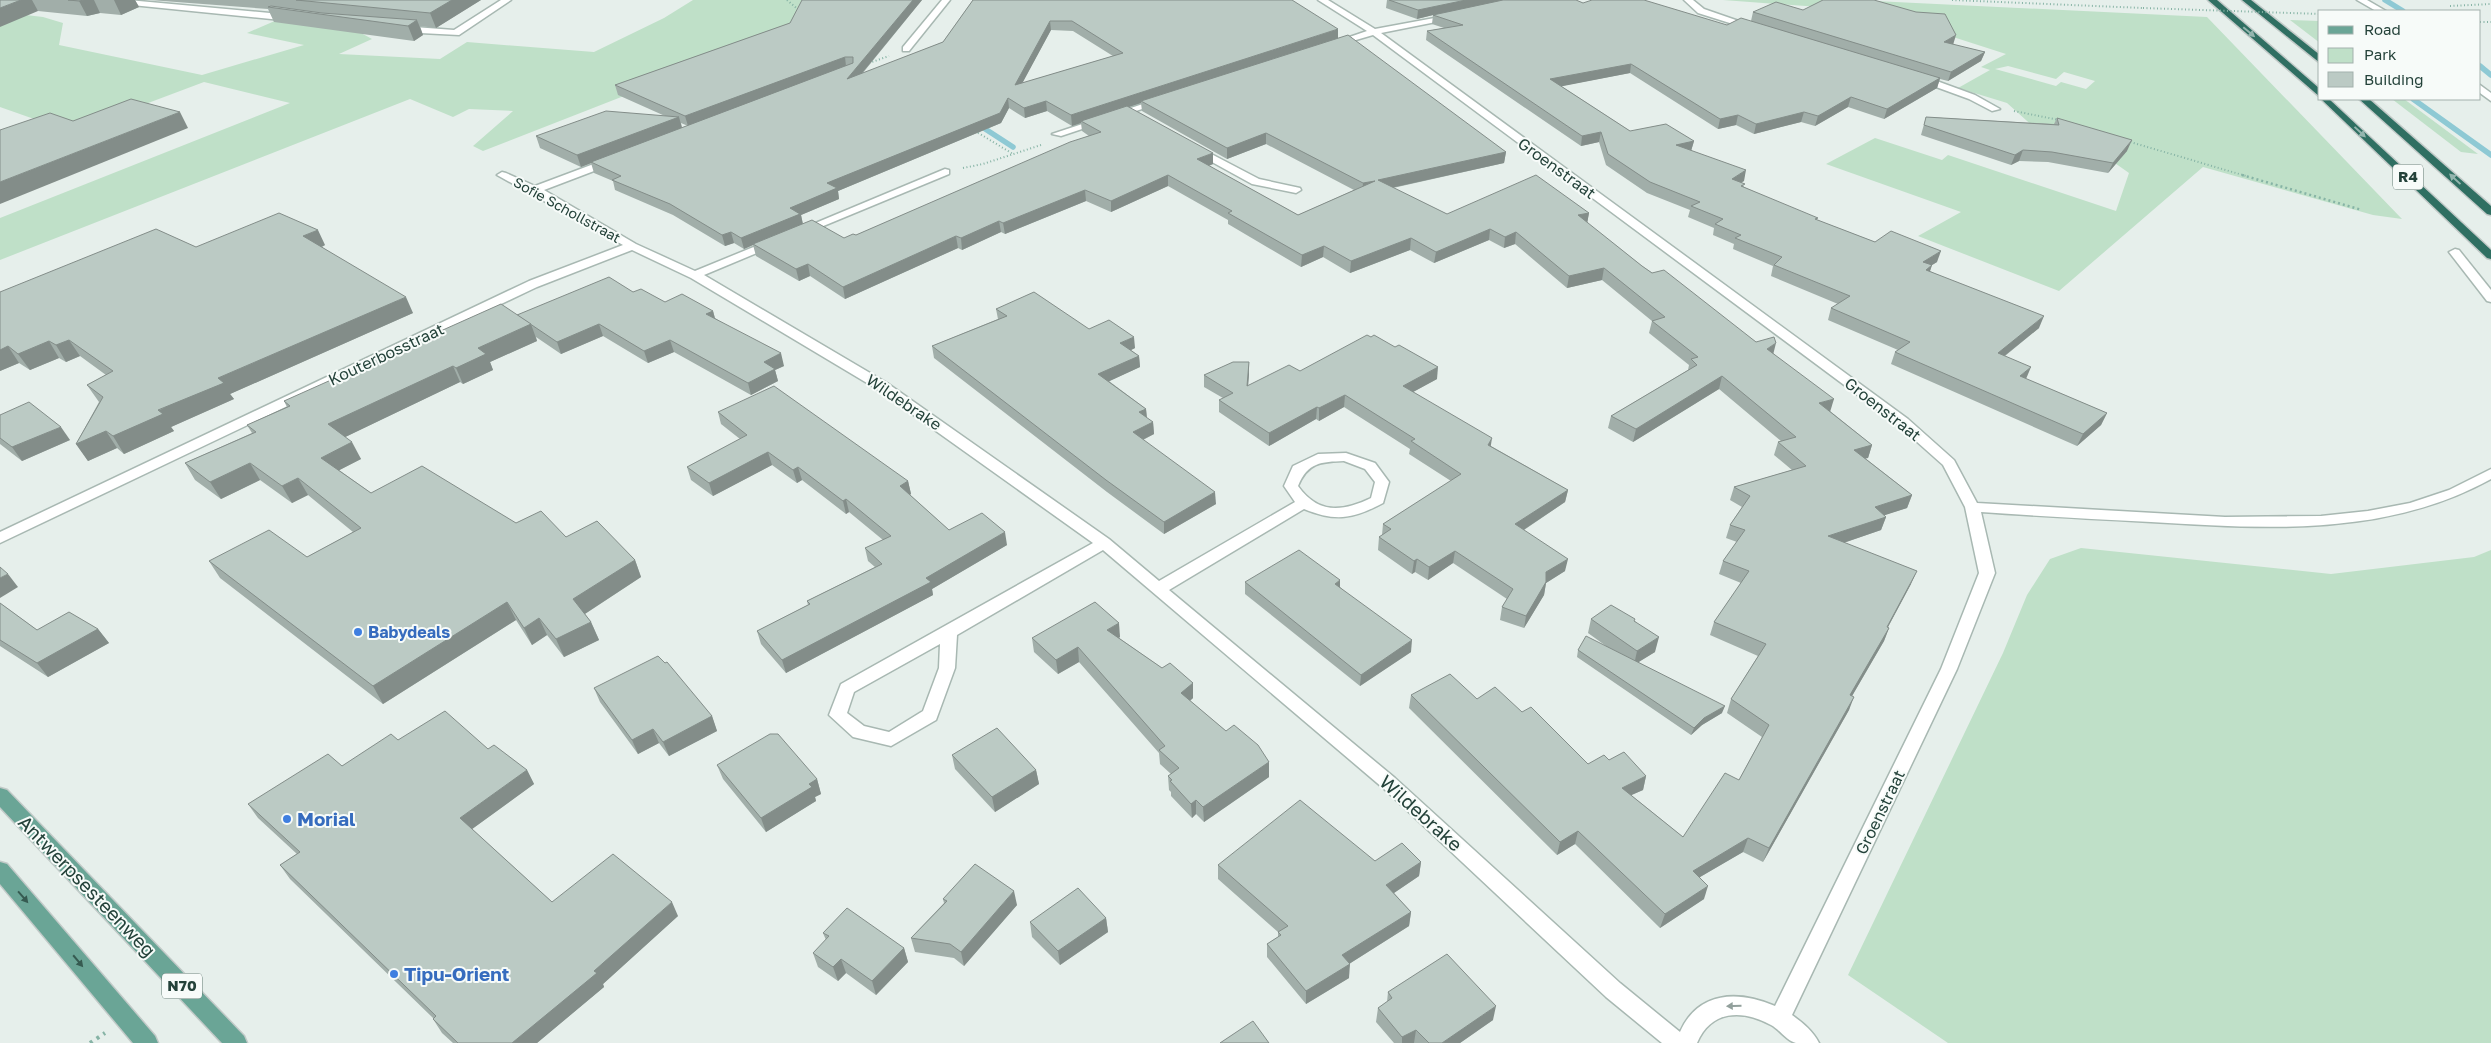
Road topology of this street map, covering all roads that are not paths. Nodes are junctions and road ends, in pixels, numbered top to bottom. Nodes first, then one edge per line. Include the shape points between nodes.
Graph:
1 (102, 0) edge
2 (507, 0) edge
3 (946, 0) edge
4 (1322, 0) edge
5 (1688, 0) edge
6 (2212, 0) edge
7 (2246, 0) edge
8 (2361, 0) edge
9 (2380, 10) edge
10 (1464, 14) edge
11 (302, 19) edge
12 (388, 28) edge
13 (1766, 31) edge
14 (1374, 32) junction
15 (1326, 48) edge
16 (906, 50) road end
17 (2318, 58) edge
18 (1907, 74) edge
19 (2481, 89) edge
20 (2318, 92) edge
21 (2491, 98) edge
22 (1167, 99) edge
23 (2325, 100) edge
24 (2365, 100) edge
25 (1995, 109) road end
26 (1129, 112) junction
27 (1146, 121) edge
28 (1057, 134) road end
29 (1188, 144) edge
30 (618, 158) edge
31 (945, 172) road end
32 (502, 175) dead end
33 (535, 190) junction
34 (1296, 190) dead end
35 (2491, 212) edge
36 (632, 246) junction
37 (2455, 252) dead end
38 (2491, 256) edge
39 (695, 275) junction
40 (2491, 298) edge
41 (2491, 473) edge
42 (1303, 503) junction
43 (1972, 507) junction
44 (0, 538) edge
45 (1104, 543) junction
46 (1160, 588) junction
47 (949, 632) junction
48 (0, 795) edge
49 (0, 870) edge
50 (1780, 1018) junction
51 (147, 1043) edge
52 (236, 1043) edge
53 (1678, 1043) edge
54 (1686, 1043) edge
55 (1808, 1043) edge

1 - 11 street
2 - 12 street via 456,33
3 - 16 street
4 - 14 street, Groenstraat
5 - 13 street via 1701,11
6 -> 20 highway
7 - 17 highway
8 - 9 street
10 - 14 street
14 - 15 street
14 - 43 street, Groenstraat via 1903,422 1949,463
18 - 25 street via 1944,85
19 - 21 street
22 - 26 street
23 -> 38 highway, R4
35 -> 24 highway, R4
26 - 27 street
26 - 28 street
29 - 34 street via 1256,182
30 - 33 street
31 - 39 street
32 - 33 street, Sofie Schollstraat
33 - 36 street, Sofie Schollstraat
36 - 39 street
36 - 44 street, Kouterbosstraat via 533,284
37 - 40 street
39 - 45 street, Wildebrake via 882,386
41 - 43 street via 2474,485 2437,500 2353,518 2230,522
42 - 42 street via 1328,513 1357,512 1378,500 1382,482 1370,466 1346,457 1318,458 1298,469 1292,486
42 - 46 street
43 - 50 street, Groenstraat via 1987,573 1949,669
45 - 46 street, Wildebrake
45 - 47 street
46 - 53 street, Wildebrake via 1389,782 1613,990
47 - 47 street via 948,668 930,715 892,739 859,732 838,715 847,688
48 - 52 main road, Antwerpsesteenweg / N70
49 -> 51 main road
50 -> 54 street via 1749,1006 1718,1007 1698,1019 1690,1029
50 - 55 street

